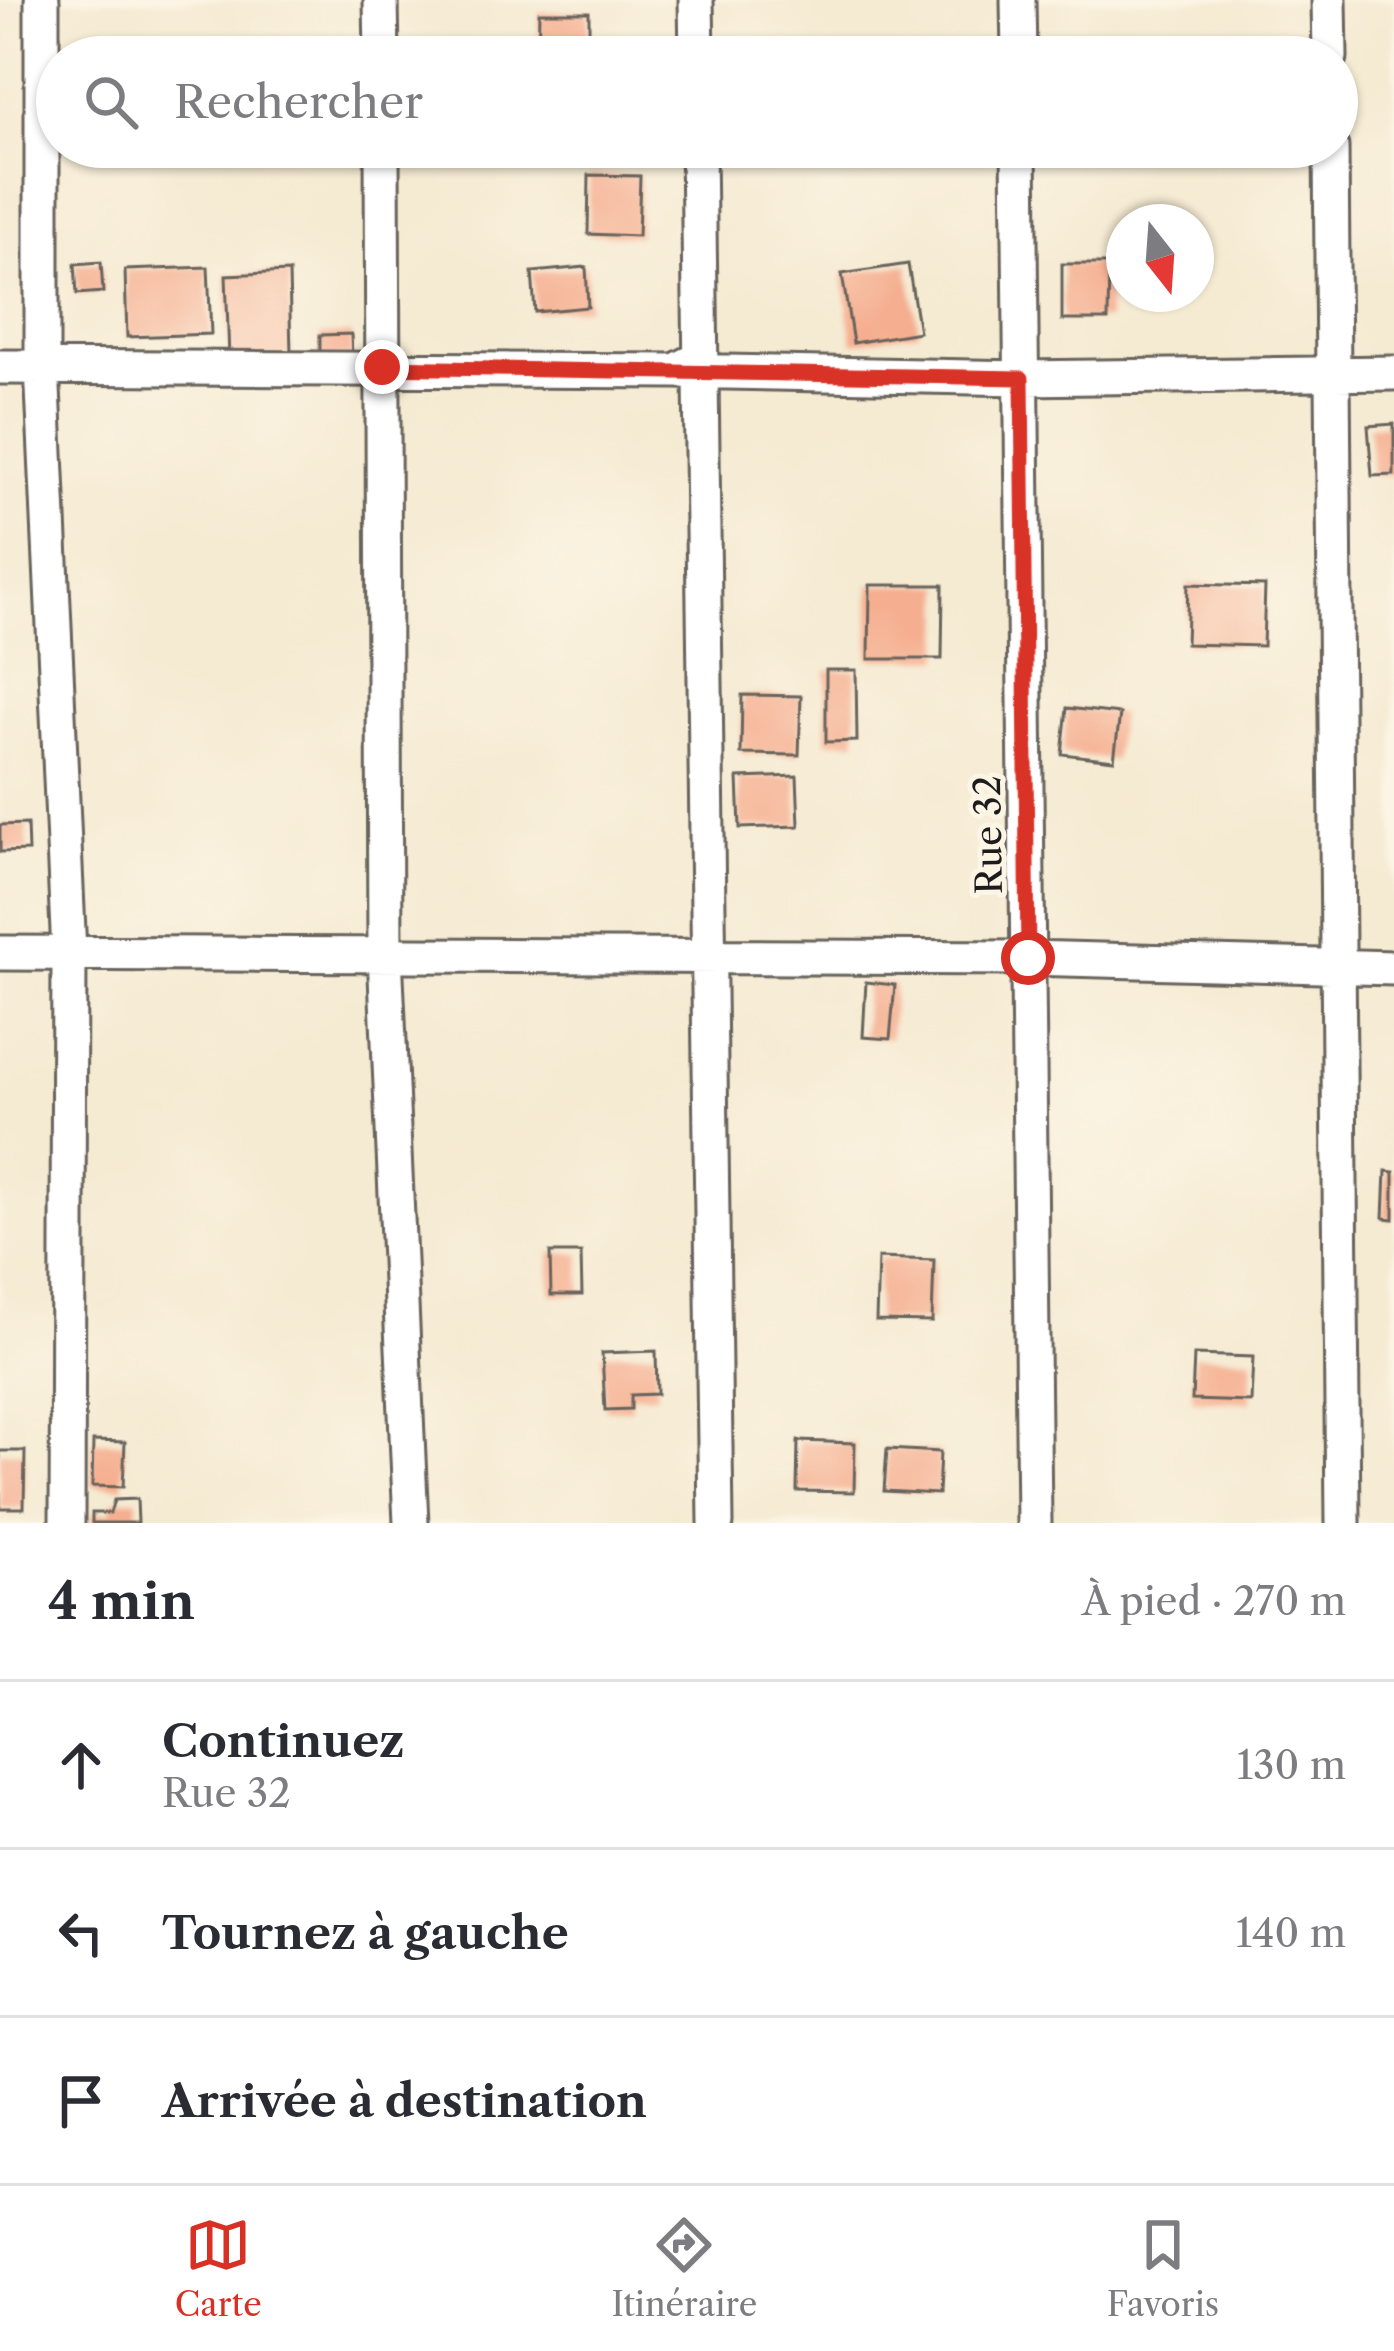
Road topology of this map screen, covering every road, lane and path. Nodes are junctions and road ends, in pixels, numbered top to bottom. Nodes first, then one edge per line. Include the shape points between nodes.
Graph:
1 (42, 0) edge
2 (381, 0) edge
3 (696, 0) edge
4 (1018, 0) edge
5 (1329, 0) edge
6 (42, 36) edge
7 (382, 36) edge
8 (697, 36) edge
9 (1018, 36) edge
10 (1330, 36) edge
11 (42, 168) edge
12 (382, 168) edge
13 (697, 168) edge
14 (1019, 168) edge
15 (1331, 168) edge
16 (42, 366) junction
17 (0, 367) edge
18 (382, 367) junction
19 (691, 367) junction
20 (1333, 372) junction
21 (1394, 373) edge
22 (1022, 378) junction
23 (0, 953) edge
24 (69, 953) junction
25 (385, 954) junction
26 (709, 956) junction
27 (1028, 958) junction
28 (1339, 968) junction
29 (1394, 968) edge
30 (67, 1523) edge
31 (411, 1523) edge
32 (716, 1523) edge
33 (1034, 1523) edge
34 (1343, 1523) edge

1 - 6 street
2 - 7 street
3 - 8 street
4 - 9 street
5 - 10 street
11 - 16 street
12 - 18 street
13 - 19 street
14 - 22 street, Rue 32
15 - 20 street
16 - 17 street
16 - 18 street
16 - 24 street
18 - 19 street
18 - 25 street
19 - 22 street
19 - 26 street
20 - 21 street
20 - 22 street
20 - 28 street
22 - 27 street, Rue 32
23 - 24 street
24 - 25 street
24 - 30 street
25 - 26 street
25 - 31 street
26 - 27 street
26 - 32 street
27 - 28 street
27 - 33 street, Rue 32
28 - 29 street
28 - 34 street

